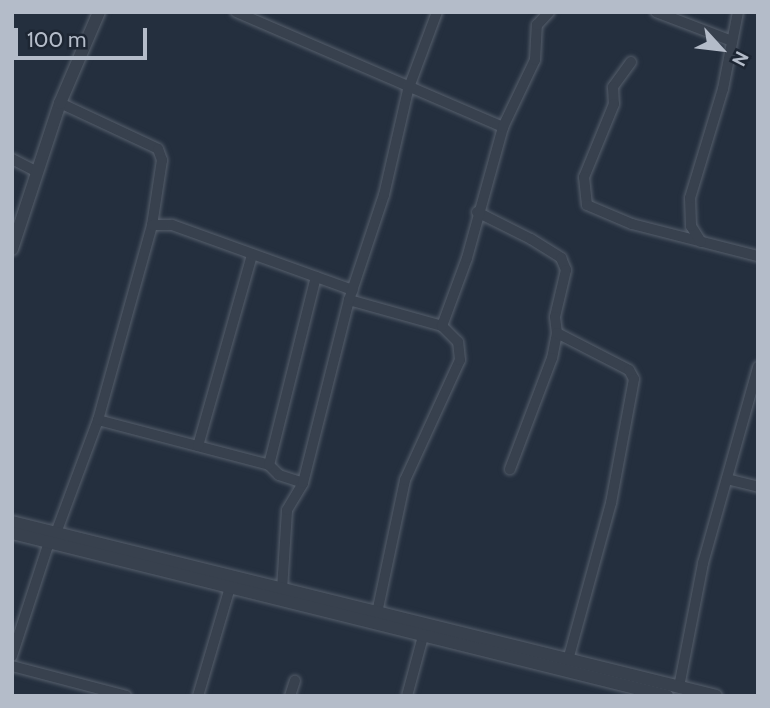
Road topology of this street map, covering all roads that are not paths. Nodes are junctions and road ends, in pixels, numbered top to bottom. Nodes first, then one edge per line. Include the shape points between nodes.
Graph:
1 (99, 12) edge
2 (236, 12) edge
3 (549, 12) edge
4 (656, 12) edge
5 (738, 12) edge
6 (434, 14) edge
7 (732, 41) junction
8 (631, 62) dead end
9 (408, 90) junction
10 (60, 103) junction
11 (503, 127) junction
12 (12, 159) edge
13 (37, 172) junction
14 (477, 212) junction
15 (152, 225) junction
16 (691, 226) junction
17 (680, 236) junction
18 (701, 242) junction
19 (12, 249) edge
20 (252, 255) junction
21 (758, 256) edge
22 (316, 277) junction
23 (351, 295) junction
24 (442, 326) junction
25 (557, 333) junction
26 (758, 367) edge
27 (97, 420) junction
28 (198, 446) junction
29 (269, 465) junction
30 (510, 469) dead end
31 (726, 479) junction
32 (303, 483) junction
33 (758, 487) edge
34 (12, 522) edge
35 (12, 533) edge
36 (52, 538) junction
37 (230, 587) junction
38 (282, 590) junction
39 (377, 613) junction
40 (425, 630) junction
41 (12, 656) edge
42 (568, 660) junction
43 (12, 666) edge
44 (295, 681) dead end
45 (679, 687) junction
46 (126, 696) edge
47 (198, 696) edge
48 (290, 696) edge
49 (407, 696) edge
50 (667, 696) edge
51 (716, 696) edge

1 - 10 street
2 - 9 street
3 - 11 street via 540,18 535,60
4 - 7 street
5 - 7 street
6 - 9 street
7 - 16 street via 723,89 693,184
8 - 17 street via 613,86 614,104 584,177 582,193 587,205 598,213
9 - 11 street
9 - 23 street via 387,182
10 - 13 street
10 - 15 street via 158,149 162,160
11 - 14 street
12 - 13 street
13 - 19 street
14 - 24 street via 467,258
14 - 25 street via 531,239 564,264 555,317
15 - 20 street via 172,225
15 - 27 street
16 - 17 street
16 - 18 street
17 - 18 street
18 - 21 street
20 - 22 street
20 - 28 street
22 - 23 street
22 - 29 street
23 - 24 street
23 - 32 street
24 - 39 street via 458,342 460,360 405,480
25 - 30 street via 539,400
25 - 42 street via 629,370 635,379 611,503
26 - 31 street
27 - 28 street
27 - 36 street
28 - 29 street
29 - 32 street via 279,475
31 - 33 street
31 - 45 street via 703,563
32 - 38 street via 285,518
34 - 36 street
35 - 36 street
36 - 37 street
36 - 38 street
36 - 41 street
37 - 40 street
37 - 47 street
38 - 39 street
39 - 40 street
40 - 42 street
40 - 49 street
40 - 50 street
42 - 45 street
43 - 46 street
44 - 48 street
45 - 51 street

